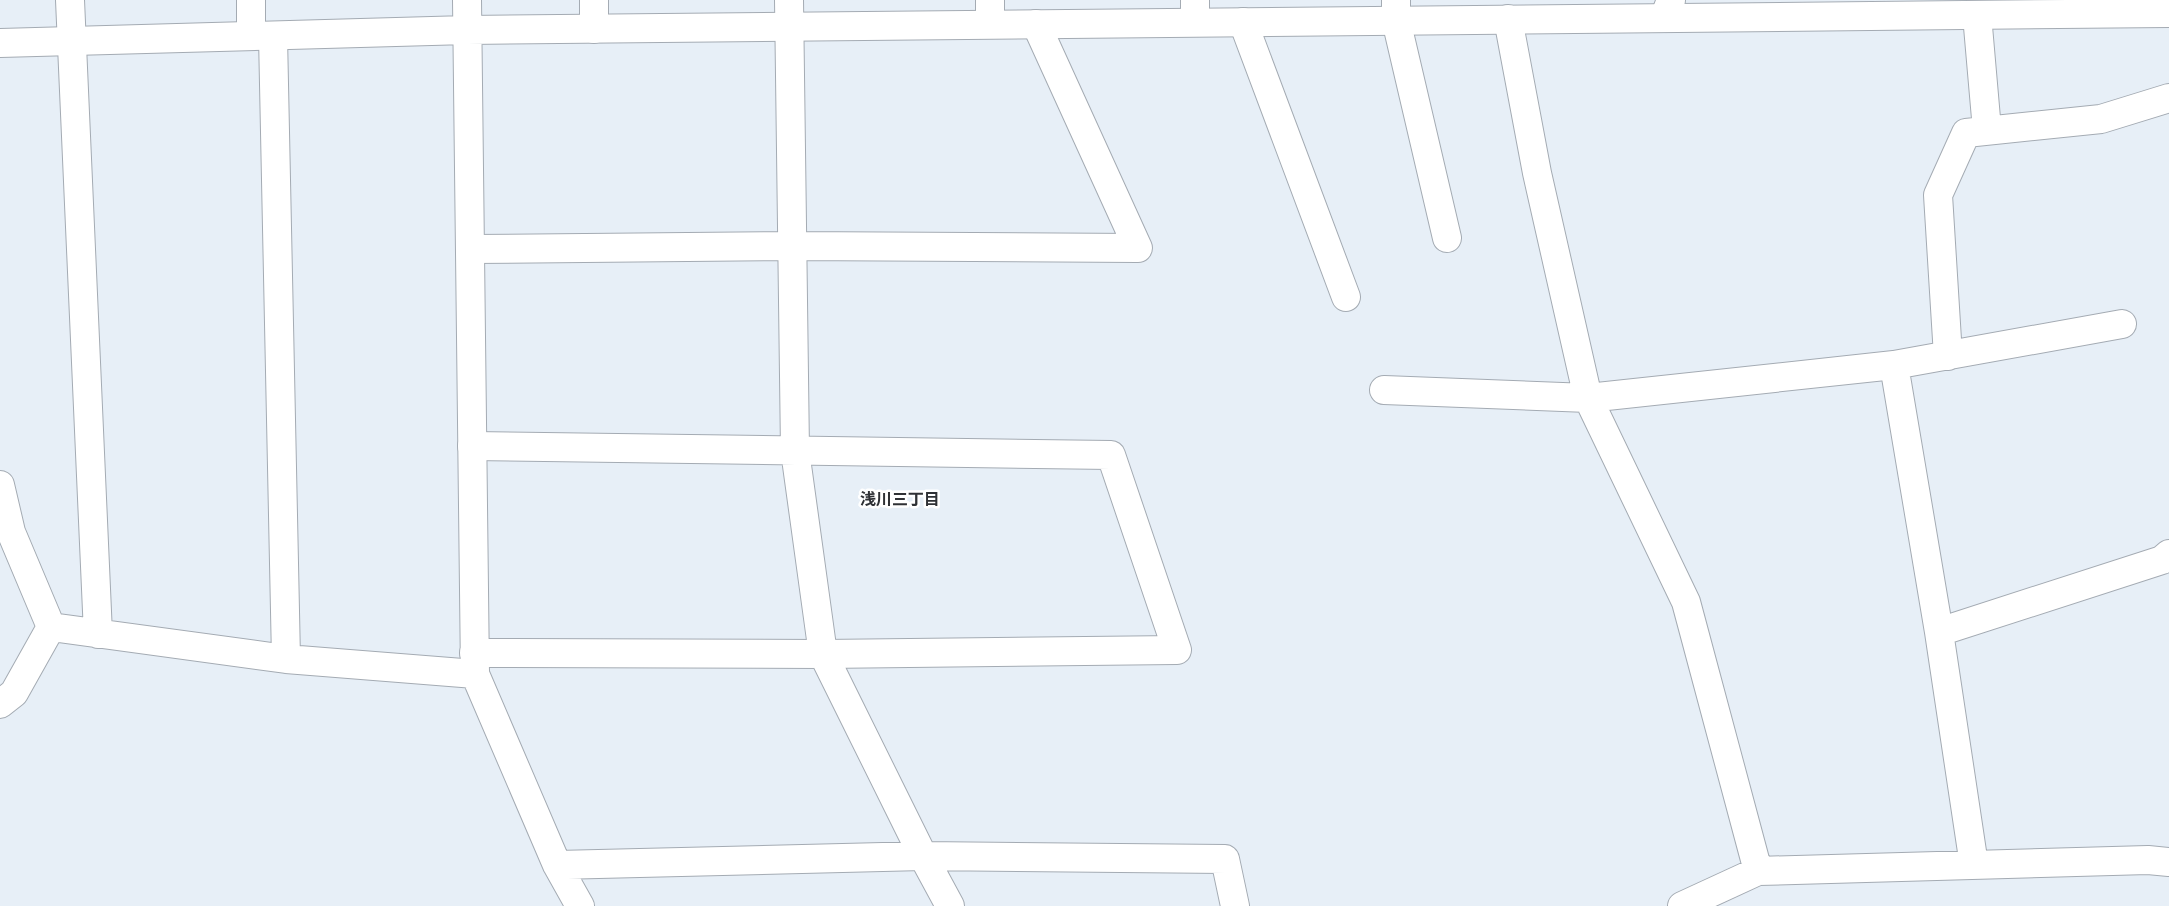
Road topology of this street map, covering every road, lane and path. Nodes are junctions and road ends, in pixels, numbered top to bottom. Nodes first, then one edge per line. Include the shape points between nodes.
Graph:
1 (70, 0) edge
2 (250, 0) edge
3 (467, 0) edge
4 (594, 0) edge
5 (789, 0) edge
6 (1668, 9) edge
7 (1396, 10) edge
8 (1195, 11) edge
9 (990, 12) edge
10 (2169, 13) edge
11 (1977, 15) junction
12 (1508, 19) junction
13 (1243, 22) junction
14 (1036, 24) junction
15 (789, 27) junction
16 (594, 29) junction
17 (467, 30) junction
18 (262, 36) junction
19 (71, 42) junction
20 (0, 43) edge
21 (2169, 98) edge
22 (1987, 130) junction
23 (1447, 238) dead end
24 (793, 246) junction
25 (470, 249) junction
26 (1346, 297) dead end
27 (2122, 324) dead end
28 (1948, 356) junction
29 (1894, 365) junction
30 (1384, 390) dead end
31 (1588, 398) junction
32 (472, 446) junction
33 (796, 452) junction
34 (0, 485) edge
35 (2169, 554) edge
36 (52, 627) junction
37 (1939, 632) junction
38 (98, 634) junction
39 (823, 654) junction
40 (286, 659) junction
41 (475, 663) junction
42 (0, 704) edge
43 (923, 856) junction
44 (2169, 862) edge
45 (557, 865) junction
46 (1974, 865) junction
47 (1758, 872) junction
48 (580, 906) edge
49 (950, 906) edge
50 (1234, 906) edge
51 (1682, 906) edge

1 - 19 street
2 - 18 street
3 - 17 street
4 - 16 street
5 - 15 street
6 - 11 street
6 - 12 street
7 - 12 street
7 - 13 street
7 - 23 street
8 - 13 street
8 - 14 street
9 - 14 street
9 - 15 street
10 - 11 street
11 - 22 street
12 - 31 street via 1536,173
13 - 26 street
14 - 24 street via 1138,248
15 - 16 street
15 - 24 street
16 - 17 street
17 - 18 street
17 - 25 street
18 - 19 street
18 - 40 street
19 - 20 street
19 - 38 street
21 - 22 street via 2101,119
22 - 28 street via 1966,133 1938,195
24 - 25 street
24 - 33 street
25 - 32 street
27 - 28 street
28 - 29 street
29 - 31 street
29 - 37 street
30 - 31 street
31 - 47 street via 1686,602
32 - 33 street
32 - 41 street
33 - 39 street
33 - 39 street via 1111,455 1177,650
34 - 36 street via 11,532
35 - 37 street via 2162,560
36 - 38 street
36 - 42 street via 14,694
37 - 46 street
38 - 40 street
39 - 41 street
39 - 43 street
40 - 41 street
41 - 45 street
43 - 45 street
43 - 49 street
43 - 50 street via 1225,859
44 - 46 street
45 - 48 street
46 - 47 street
47 - 51 street

